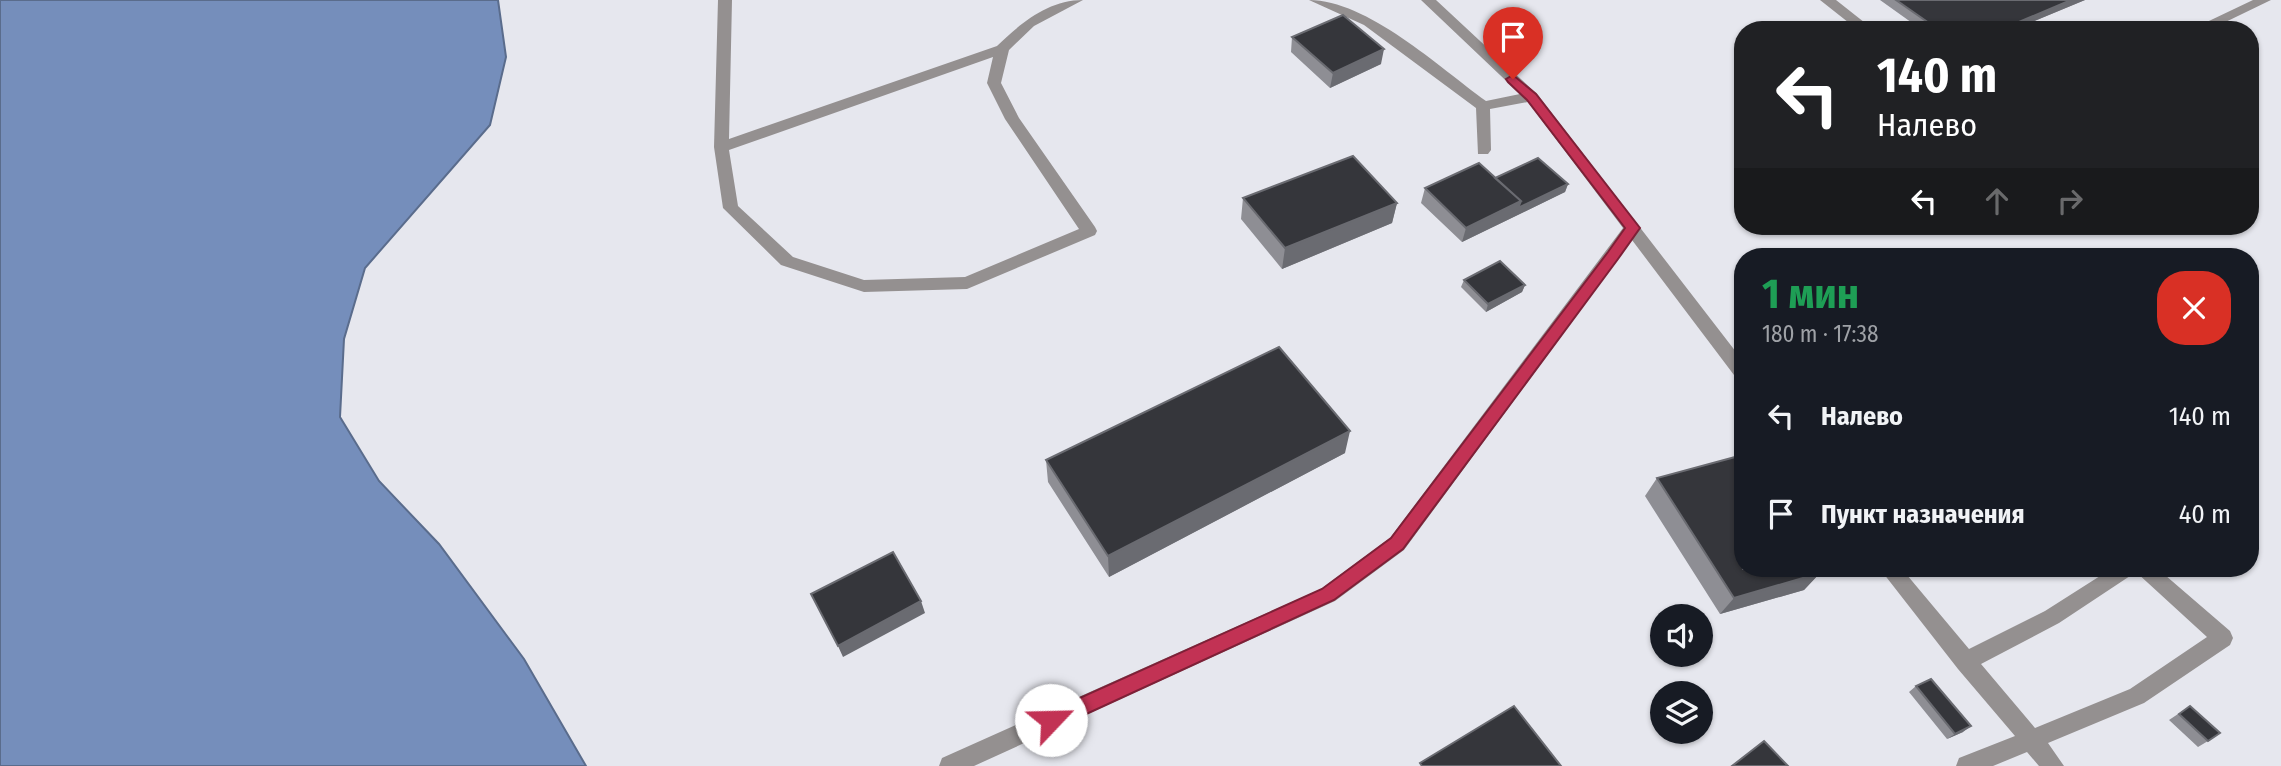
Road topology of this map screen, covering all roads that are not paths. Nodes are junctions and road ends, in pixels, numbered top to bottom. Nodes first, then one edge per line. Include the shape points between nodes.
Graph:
1 (725, 0) edge
2 (1076, 0) edge
3 (1315, 0) edge
4 (1428, 0) edge
5 (1827, 0) edge
6 (2264, 0) edge
7 (1855, 21) edge
8 (2217, 21) edge
9 (1002, 49) junction
10 (1532, 97) junction
11 (1483, 106) junction
12 (721, 147) junction
13 (1483, 150) dead end
14 (1632, 228) junction
15 (1734, 362) edge
16 (1896, 577) edge
17 (2114, 577) edge
18 (2153, 577) edge
19 (1965, 662) junction
20 (2030, 739) junction
21 (1988, 761) edge
22 (950, 766) edge
23 (1967, 766) edge
24 (2053, 766) edge

1 - 12 lane
2 - 9 lane via 1028,23
3 - 11 lane via 1369,22
4 - 10 lane
5 - 7 lane
6 - 8 lane
9 - 12 lane
9 - 12 lane via 994,83 1012,119 1089,231 967,283 864,286 787,261 731,208
10 - 11 lane
10 - 14 lane
11 - 13 lane
14 - 15 lane
14 - 22 lane via 1397,544 1328,595
16 - 19 lane
17 - 19 lane via 2052,617
18 - 20 lane via 2223,638 2137,696
19 - 20 lane
20 - 21 lane
20 - 24 lane
21 - 23 lane

